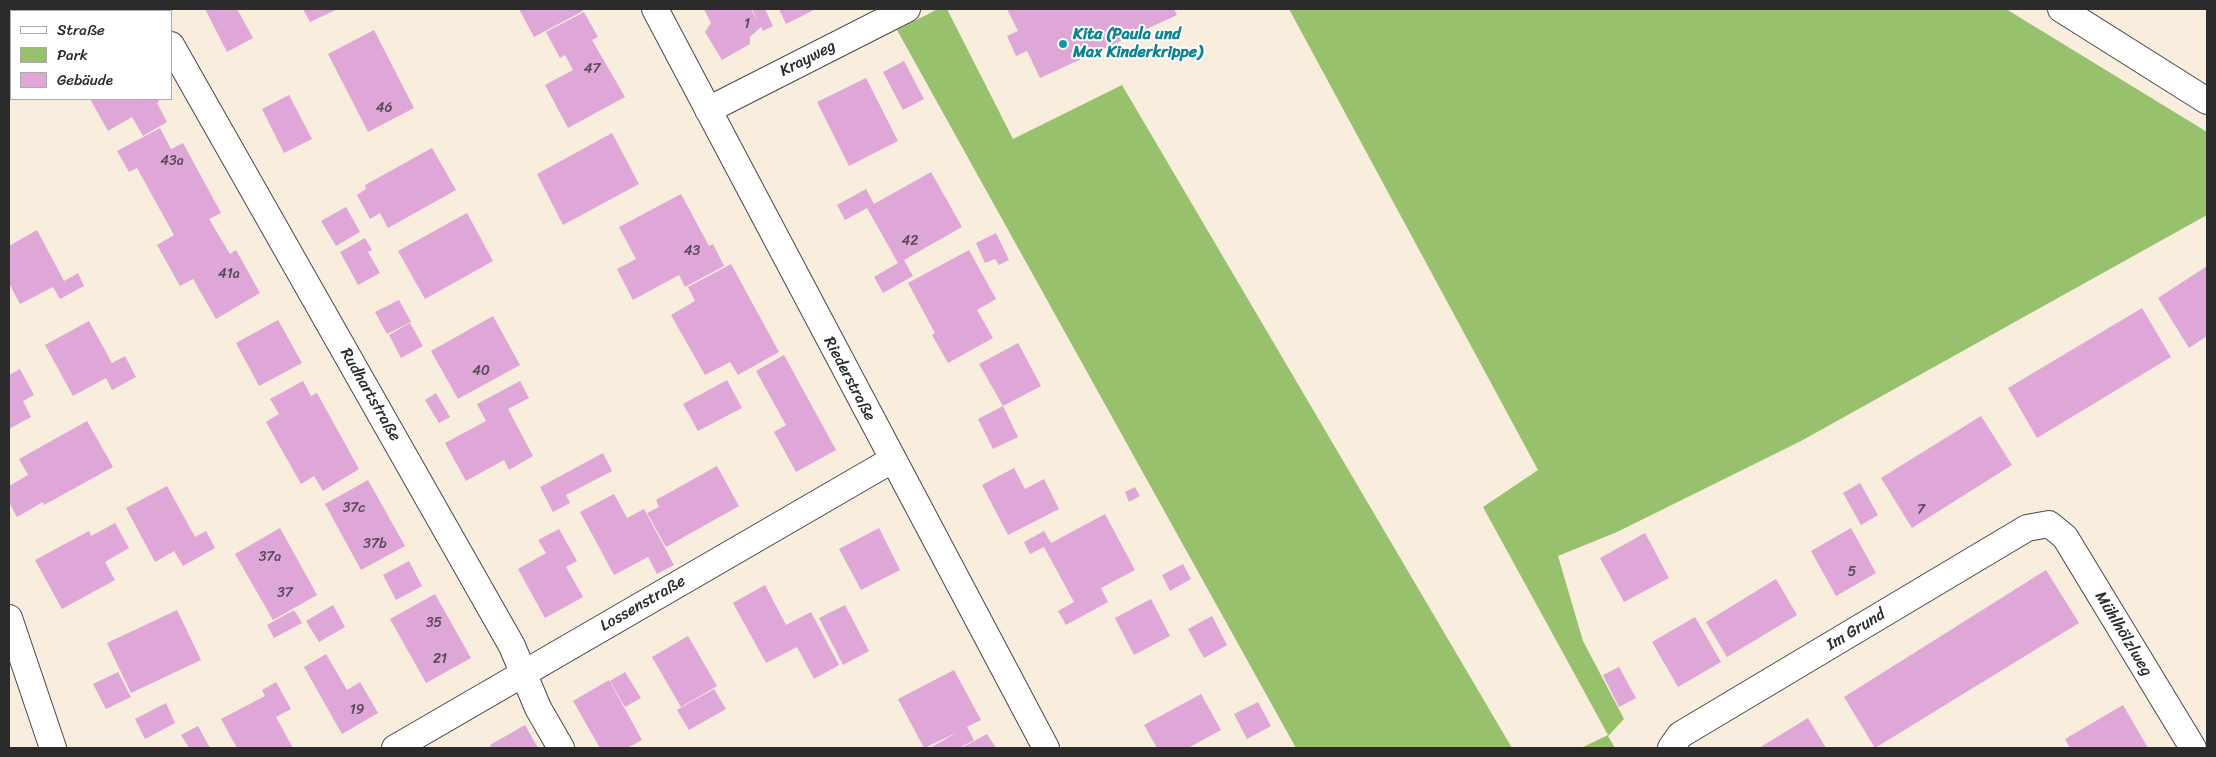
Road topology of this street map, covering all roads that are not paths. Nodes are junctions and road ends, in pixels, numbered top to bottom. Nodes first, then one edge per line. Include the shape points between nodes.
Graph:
1 (655, 9) edge
2 (907, 9) edge
3 (2061, 9) edge
4 (172, 47) edge
5 (2207, 101) edge
6 (708, 110) junction
7 (892, 460) junction
8 (2049, 524) joint
9 (9, 618) edge
10 (524, 672) junction
11 (53, 748) edge
12 (395, 748) edge
13 (560, 748) edge
14 (1046, 748) edge
15 (1671, 748) edge
16 (2193, 748) edge

1 - 6 street, Riederstraße
2 - 6 street, Krayweg
3 - 5 street
4 - 10 street, Rudhartstraße
6 - 7 street, Riederstraße
7 - 10 street, Lossenstraße
7 - 14 street, Riederstraße
8 - 15 street, Im Grund via 2027,528 1680,735
8 - 16 street, Mühlhölzlweg via 2065,537
9 - 11 street
10 - 12 street, Lossenstraße
10 - 13 street, Rudhartstraße via 538,708

